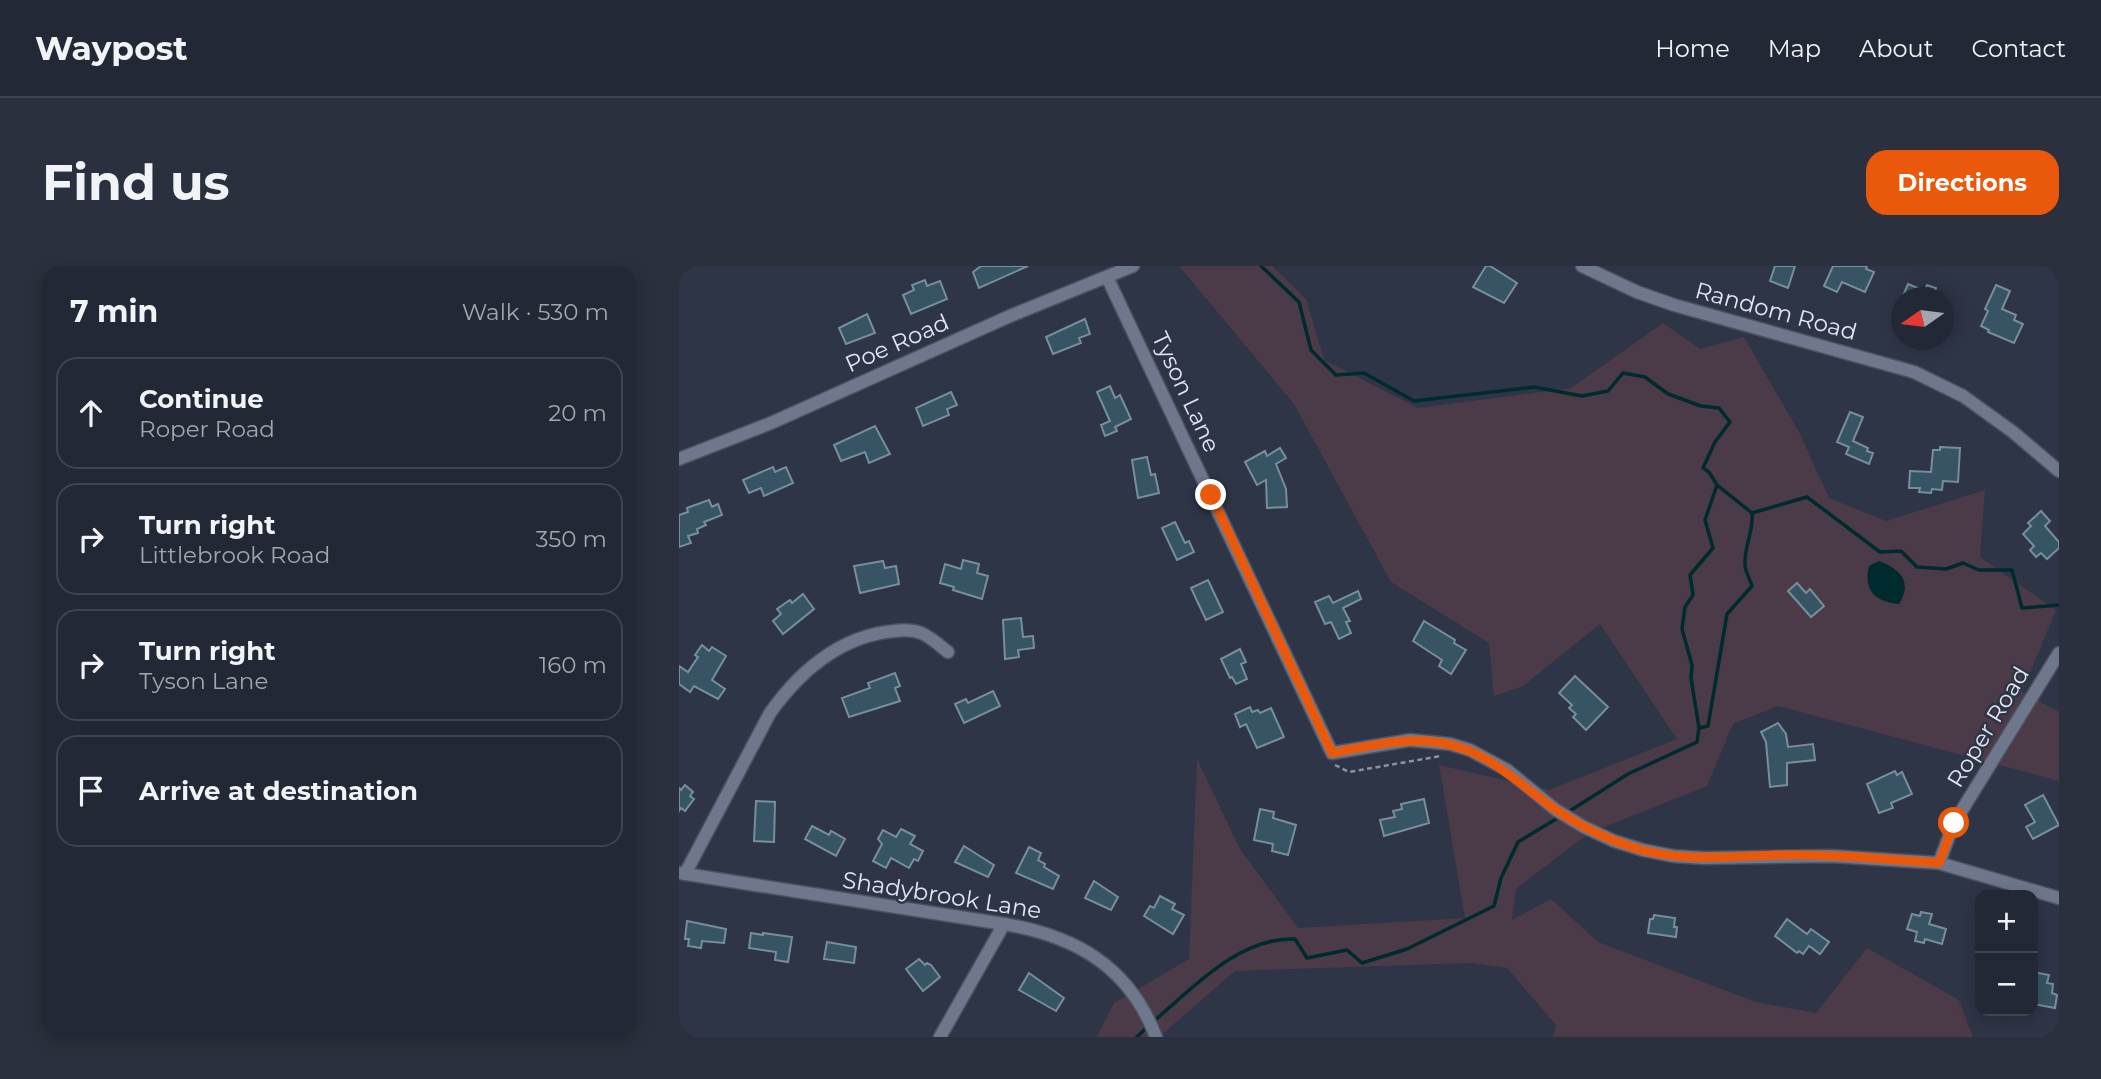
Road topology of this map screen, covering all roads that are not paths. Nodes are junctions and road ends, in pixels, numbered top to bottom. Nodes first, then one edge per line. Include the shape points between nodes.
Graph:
1 (1133, 266) edge
2 (1582, 266) edge
3 (1107, 277) junction
4 (679, 459) edge
5 (2059, 471) edge
6 (948, 652) dead end
7 (2059, 653) edge
8 (1939, 863) junction
9 (682, 874) edge
10 (2059, 898) edge
11 (1004, 924) junction
12 (1156, 1036) edge
13 (940, 1037) edge

1 - 3 street, Poe Road
2 - 5 street, Random Road via 1674,305 1915,372 1963,396
3 - 4 street, Poe Road
3 - 8 street, Tyson Lane via 1330,756 1410,740 1450,744 1489,759 1556,810 1614,841 1673,856 1831,856
6 - 9 street via 919,632 882,632 840,648 802,675 770,713
7 - 8 street, Roper Road via 1954,823
8 - 10 street
9 - 11 street, Shadybrook Lane
11 - 12 street, Shadybrook Lane via 1057,936 1097,958 1130,990
11 - 13 street

